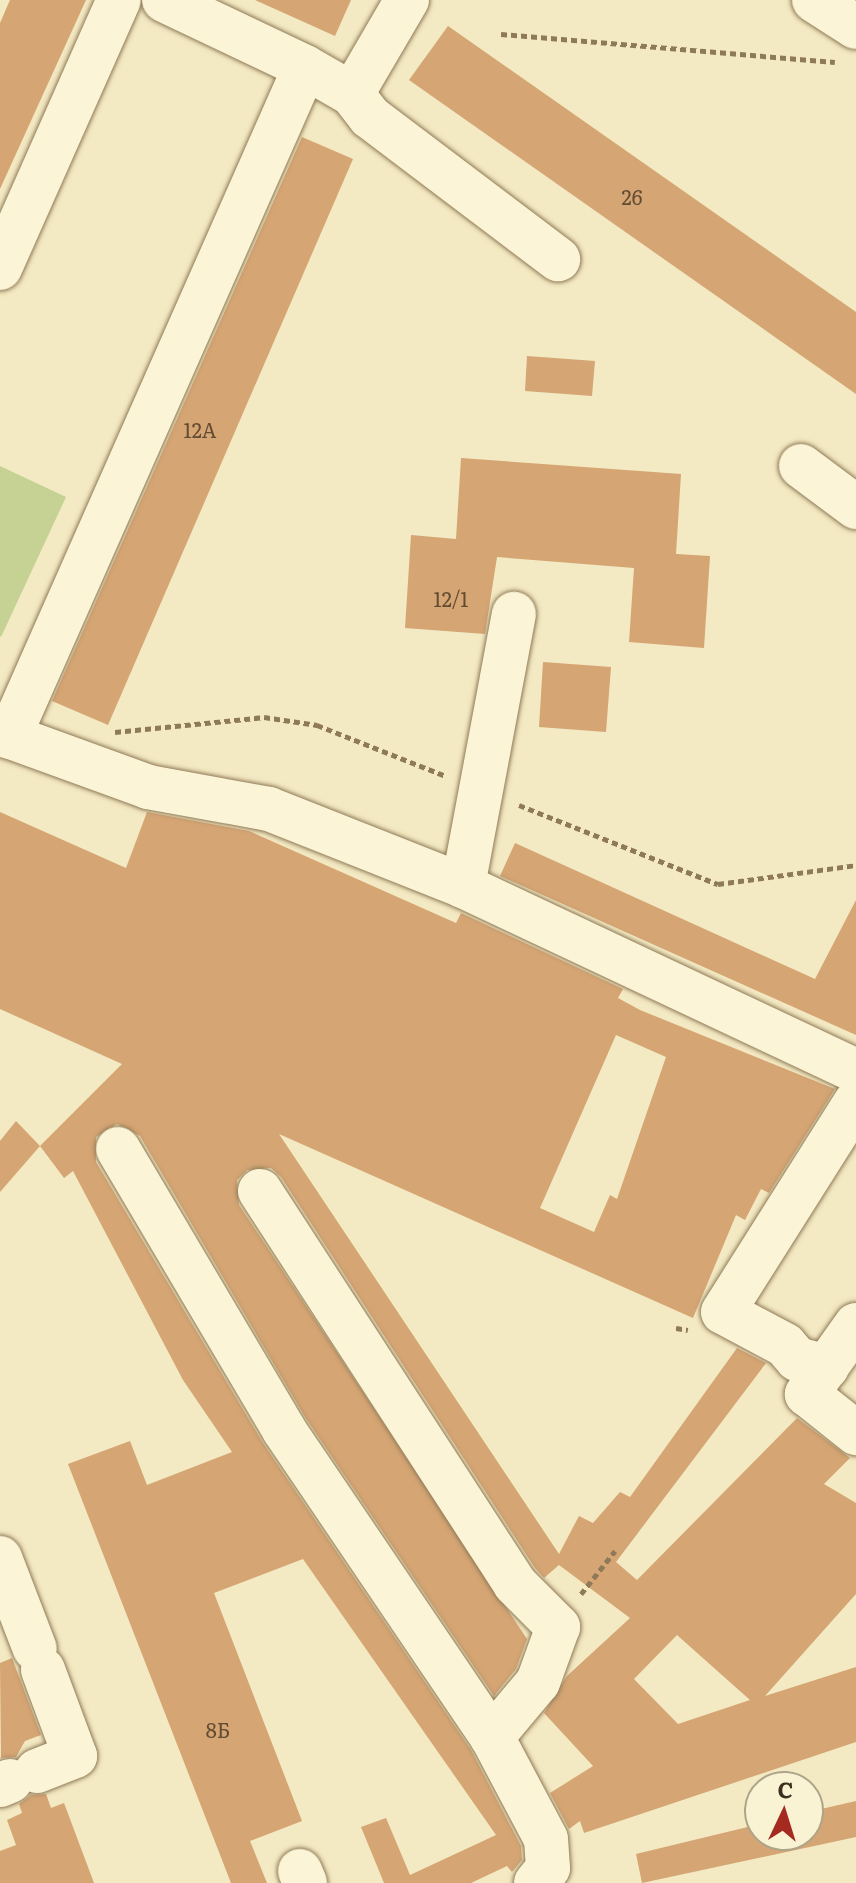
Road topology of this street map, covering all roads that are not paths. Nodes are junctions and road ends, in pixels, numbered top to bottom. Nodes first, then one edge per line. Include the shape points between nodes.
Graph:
1 (119, 0) edge
2 (164, 0) edge
3 (407, 0) edge
4 (814, 0) edge
5 (848, 45) edge
6 (305, 67) junction
7 (352, 94) junction
8 (558, 259) dead end
9 (0, 268) edge
10 (801, 466) dead end
11 (856, 507) edge
12 (514, 614) dead end
13 (5, 735) edge
14 (463, 886) junction
15 (856, 1071) edge
16 (856, 1102) edge
17 (118, 1149) dead end
18 (260, 1191) dead end
19 (856, 1325) edge
20 (827, 1367) junction
21 (856, 1433) edge
22 (0, 1558) edge
23 (492, 1737) junction
24 (16, 1779) edge
25 (536, 1883) edge

1 - 9 street
2 - 6 street
3 - 7 street
4 - 5 street
6 - 7 street
6 - 13 street
7 - 8 street via 370,117
10 - 11 street
12 - 14 street
13 - 14 street via 148,787 269,809
14 - 15 street
16 - 20 street via 723,1312 785,1345 797,1359
17 - 23 street via 284,1430
18 - 23 street via 515,1584 558,1627 538,1682
19 - 20 street
20 - 21 street via 807,1394
22 - 24 street via 75,1756
23 - 25 street via 546,1839 548,1868

